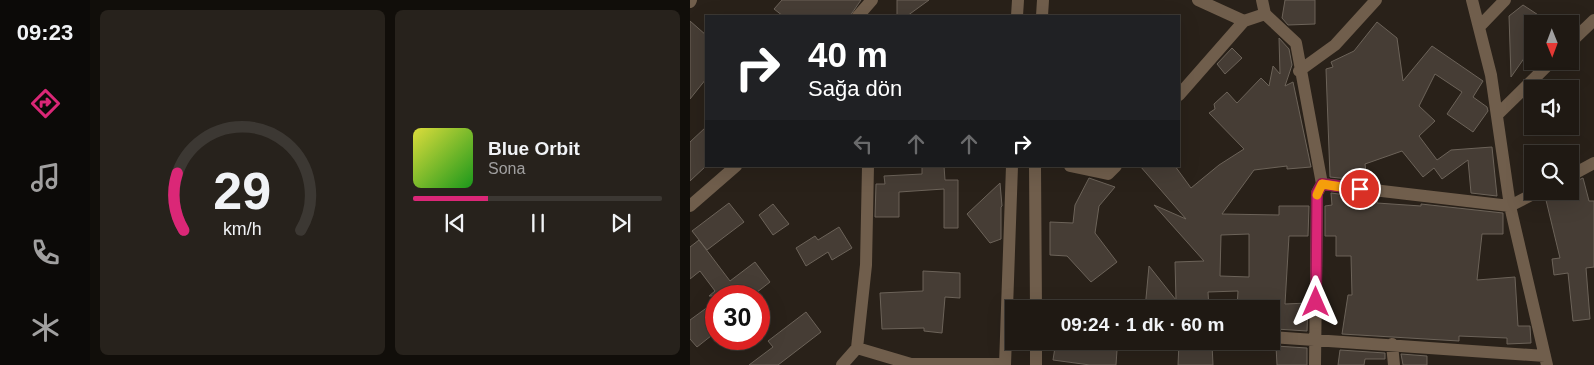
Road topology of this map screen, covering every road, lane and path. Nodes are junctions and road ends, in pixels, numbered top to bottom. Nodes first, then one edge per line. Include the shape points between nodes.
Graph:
1 (872, 0) edge
2 (1018, 0) edge
3 (1043, 0) edge
4 (1198, 0) edge
5 (1262, 0) edge
6 (1376, 0) edge
7 (1472, 0) edge
8 (1506, 0) edge
9 (1265, 14) junction
10 (859, 15) edge
11 (1018, 15) edge
12 (1042, 15) edge
13 (1594, 20) edge
14 (1244, 21) junction
15 (1479, 27) junction
16 (1579, 35) edge
17 (1543, 70) edge
18 (1300, 71) junction
19 (1180, 94) edge
20 (1497, 115) junction
21 (735, 167) edge
22 (868, 167) edge
23 (1012, 167) edge
24 (1035, 167) edge
25 (1075, 167) edge
26 (1115, 167) edge
27 (1593, 168) edge
28 (1579, 173) edge
29 (1322, 184) junction
30 (1524, 199) edge
31 (690, 206) edge
32 (1510, 206) junction
33 (1036, 300) edge
34 (1280, 337) edge
35 (1316, 338) junction
36 (1392, 344) junction
37 (857, 348) junction
38 (1036, 350) edge
39 (1546, 360) edge
40 (842, 365) edge
41 (1005, 365) edge
42 (1036, 365) edge
43 (1315, 365) edge
44 (1394, 365) edge

1 - 10 street
2 - 11 street
3 - 12 street
4 - 14 street
5 - 9 street
6 - 18 street via 1335,45
7 - 15 street
8 - 15 street
9 - 14 street
9 - 18 street via 1296,44
13 - 16 street
14 - 19 street
15 - 20 street
17 - 20 street
18 - 29 street
20 - 32 street
21 - 31 street
22 - 37 street via 866,265
23 - 41 street
24 - 33 street
25 - 26 street via 1108,174
27 - 28 street
29 - 32 street
29 - 35 street via 1317,193
30 - 32 street
32 - 39 street
34 - 35 street
35 - 36 street
35 - 43 street
36 - 39 street
36 - 44 street
37 - 40 street
37 - 41 street via 911,364
38 - 42 street

